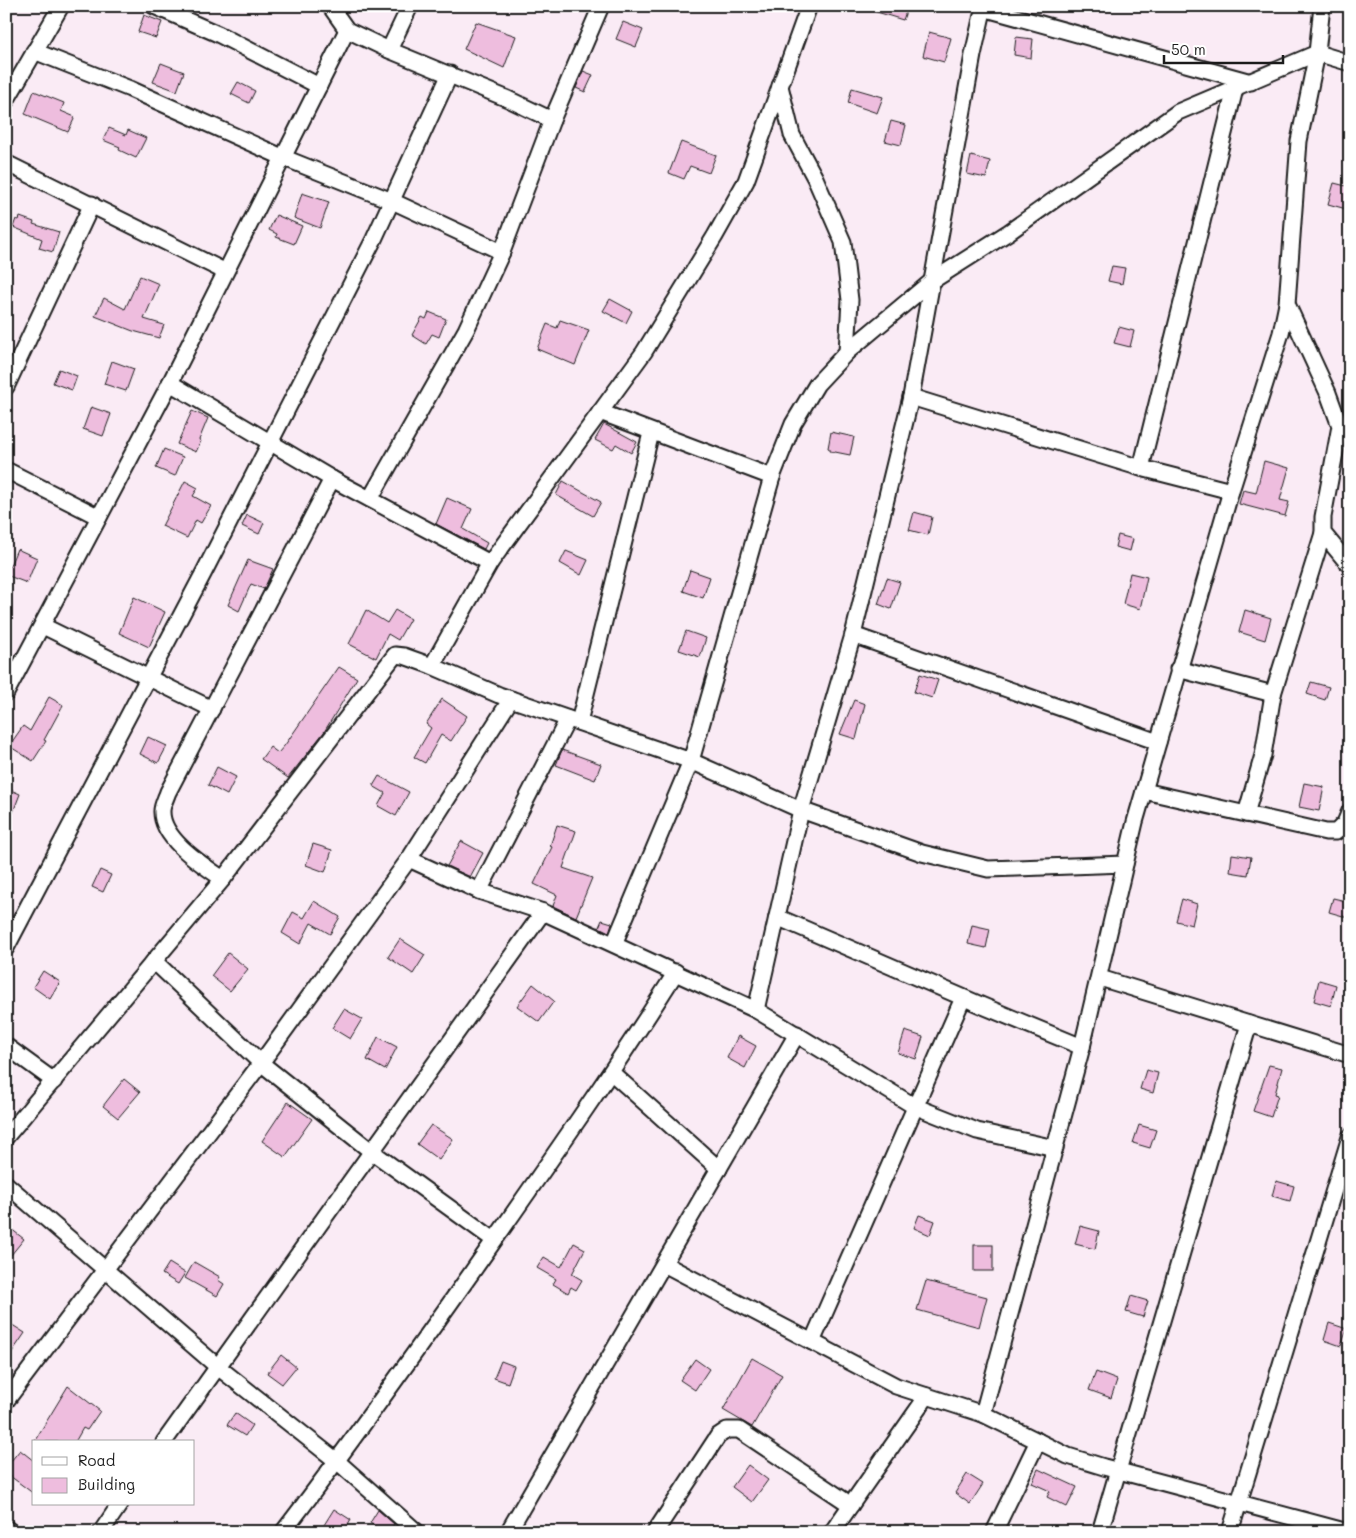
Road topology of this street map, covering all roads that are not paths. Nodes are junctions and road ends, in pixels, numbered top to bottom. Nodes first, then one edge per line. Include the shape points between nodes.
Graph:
1 (61, 6) edge
2 (154, 6) edge
3 (330, 6) edge
4 (410, 6) edge
5 (601, 6) edge
6 (809, 6) edge
7 (1322, 6) edge
8 (984, 7) edge
9 (347, 30) junction
10 (389, 50) junction
11 (34, 51) junction
12 (1317, 53) junction
13 (1350, 63) edge
14 (450, 74) junction
15 (1251, 82) junction
16 (319, 86) junction
17 (780, 86) junction
18 (1235, 89) junction
19 (6, 101) edge
20 (552, 120) junction
21 (282, 156) junction
22 (6, 163) edge
23 (392, 201) junction
24 (92, 204) junction
25 (502, 252) junction
26 (224, 271) junction
27 (932, 281) junction
28 (1287, 304) junction
29 (847, 352) junction
30 (170, 383) junction
31 (6, 387) edge
32 (911, 397) junction
33 (600, 412) junction
34 (1345, 420) edge
35 (650, 433) junction
36 (270, 443) junction
37 (1141, 468) junction
38 (6, 470) edge
39 (772, 477) junction
40 (332, 479) junction
41 (1231, 491) junction
42 (370, 499) junction
43 (98, 517) junction
44 (1322, 533) junction
45 (1347, 559) edge
46 (490, 563) junction
47 (43, 626) junction
48 (853, 635) junction
49 (432, 666) junction
50 (1178, 669) junction
51 (148, 678) junction
52 (6, 693) edge
53 (1273, 694) junction
54 (511, 699) junction
55 (212, 709) junction
56 (574, 721) junction
57 (1158, 742) junction
58 (691, 761) junction
59 (1144, 791) junction
60 (801, 810) junction
61 (1350, 811) edge
62 (1246, 814) junction
63 (408, 859) junction
64 (1125, 864) junction
65 (223, 879) junction
66 (479, 891) junction
67 (543, 912) junction
68 (777, 917) junction
69 (8, 941) edge
70 (614, 944) junction
71 (154, 961) junction
72 (676, 972) junction
73 (1100, 978) junction
74 (963, 998) junction
75 (756, 1010) junction
76 (1248, 1024) junction
77 (797, 1034) junction
78 (6, 1046) edge
79 (1082, 1046) junction
80 (1350, 1055) edge
81 (261, 1063) junction
82 (612, 1073) junction
83 (54, 1081) junction
84 (914, 1106) junction
85 (6, 1137) edge
86 (1350, 1137) edge
87 (1055, 1148) junction
88 (372, 1151) junction
89 (719, 1169) junction
90 (6, 1184) edge
91 (494, 1240) junction
92 (664, 1264) junction
93 (105, 1269) junction
94 (812, 1342) junction
95 (218, 1366) junction
96 (927, 1396) junction
97 (6, 1401) edge
98 (983, 1414) junction
99 (165, 1440) edge
100 (1038, 1441) junction
101 (338, 1462) junction
102 (1120, 1472) junction
103 (1238, 1503) junction
104 (851, 1505) junction
105 (119, 1506) edge
106 (6, 1528) edge
107 (11, 1532) edge
108 (100, 1532) edge
109 (283, 1532) edge
110 (417, 1532) edge
111 (508, 1532) edge
112 (655, 1532) edge
113 (832, 1532) edge
114 (994, 1532) edge
115 (1100, 1532) edge
116 (1230, 1532) edge
117 (1348, 1532) edge

1 - 11 street
2 - 16 street via 218,34
3 - 9 street
4 - 10 street
5 - 20 street
6 - 17 street
7 - 12 street
8 - 15 street
8 - 27 street
9 - 10 street
9 - 16 street
10 - 14 street
11 - 19 street
11 - 21 street
12 - 13 street
12 - 15 street
12 - 28 street via 1300,142
14 - 20 street
14 - 23 street
15 - 18 street
16 - 21 street
17 - 29 street via 792,135 844,242 850,300
17 - 33 street via 746,181 644,352
18 - 27 street via 1178,112 1009,232
18 - 37 street
20 - 25 street
21 - 23 street
21 - 26 street
22 - 24 street
23 - 25 street
23 - 36 street
24 - 26 street
24 - 31 street
25 - 42 street via 466,330
26 - 30 street
27 - 29 street
27 - 32 street
28 - 34 street via 1328,393
28 - 41 street via 1281,333
29 - 39 street via 817,384 793,424
30 - 36 street
30 - 43 street
32 - 37 street
32 - 48 street
33 - 35 street
33 - 46 street
34 - 44 street
35 - 39 street
35 - 56 street
36 - 40 street
36 - 51 street
37 - 41 street
38 - 43 street
39 - 58 street
40 - 42 street
40 - 55 street
41 - 50 street
42 - 46 street
43 - 47 street
44 - 45 street
44 - 53 street
46 - 49 street
47 - 51 street
47 - 52 street
48 - 57 street
48 - 60 street
49 - 54 street
49 - 65 street via 395,655
50 - 53 street
50 - 57 street
51 - 55 street
51 - 69 street
53 - 62 street via 1263,755
54 - 56 street
54 - 63 street
55 - 65 street via 168,792 162,811 165,826 188,856
56 - 58 street
56 - 66 street
57 - 59 street
58 - 60 street
58 - 70 street
59 - 62 street
59 - 64 street
60 - 64 street via 922,853 988,869
60 - 68 street
61 - 62 street via 1336,832
63 - 66 street
63 - 81 street
64 - 73 street
65 - 71 street
66 - 67 street
67 - 70 street
67 - 88 street
68 - 74 street
68 - 75 street
70 - 72 street
71 - 81 street
71 - 83 street
72 - 75 street
72 - 82 street
73 - 76 street
73 - 79 street
74 - 79 street
74 - 84 street
75 - 77 street
76 - 80 street
76 - 102 street
77 - 84 street
77 - 89 street
78 - 83 street
79 - 87 street
81 - 88 street
81 - 93 street
82 - 89 street
82 - 91 street
83 - 85 street
84 - 87 street via 977,1131
84 - 94 street
86 - 103 street
87 - 98 street
88 - 91 street
88 - 95 street
89 - 92 street
90 - 93 street
91 - 101 street
92 - 94 street
92 - 111 street
93 - 95 street
93 - 97 street
94 - 96 street via 896,1386
95 - 99 street
95 - 101 street
96 - 98 street
96 - 104 street
98 - 100 street
100 - 102 street via 1068,1456
100 - 114 street
101 - 109 street
101 - 110 street
102 - 103 street
102 - 115 street
103 - 116 street
103 - 117 street
104 - 112 street via 739,1430 727,1430 718,1436
104 - 113 street
105 - 108 street
106 - 107 street

